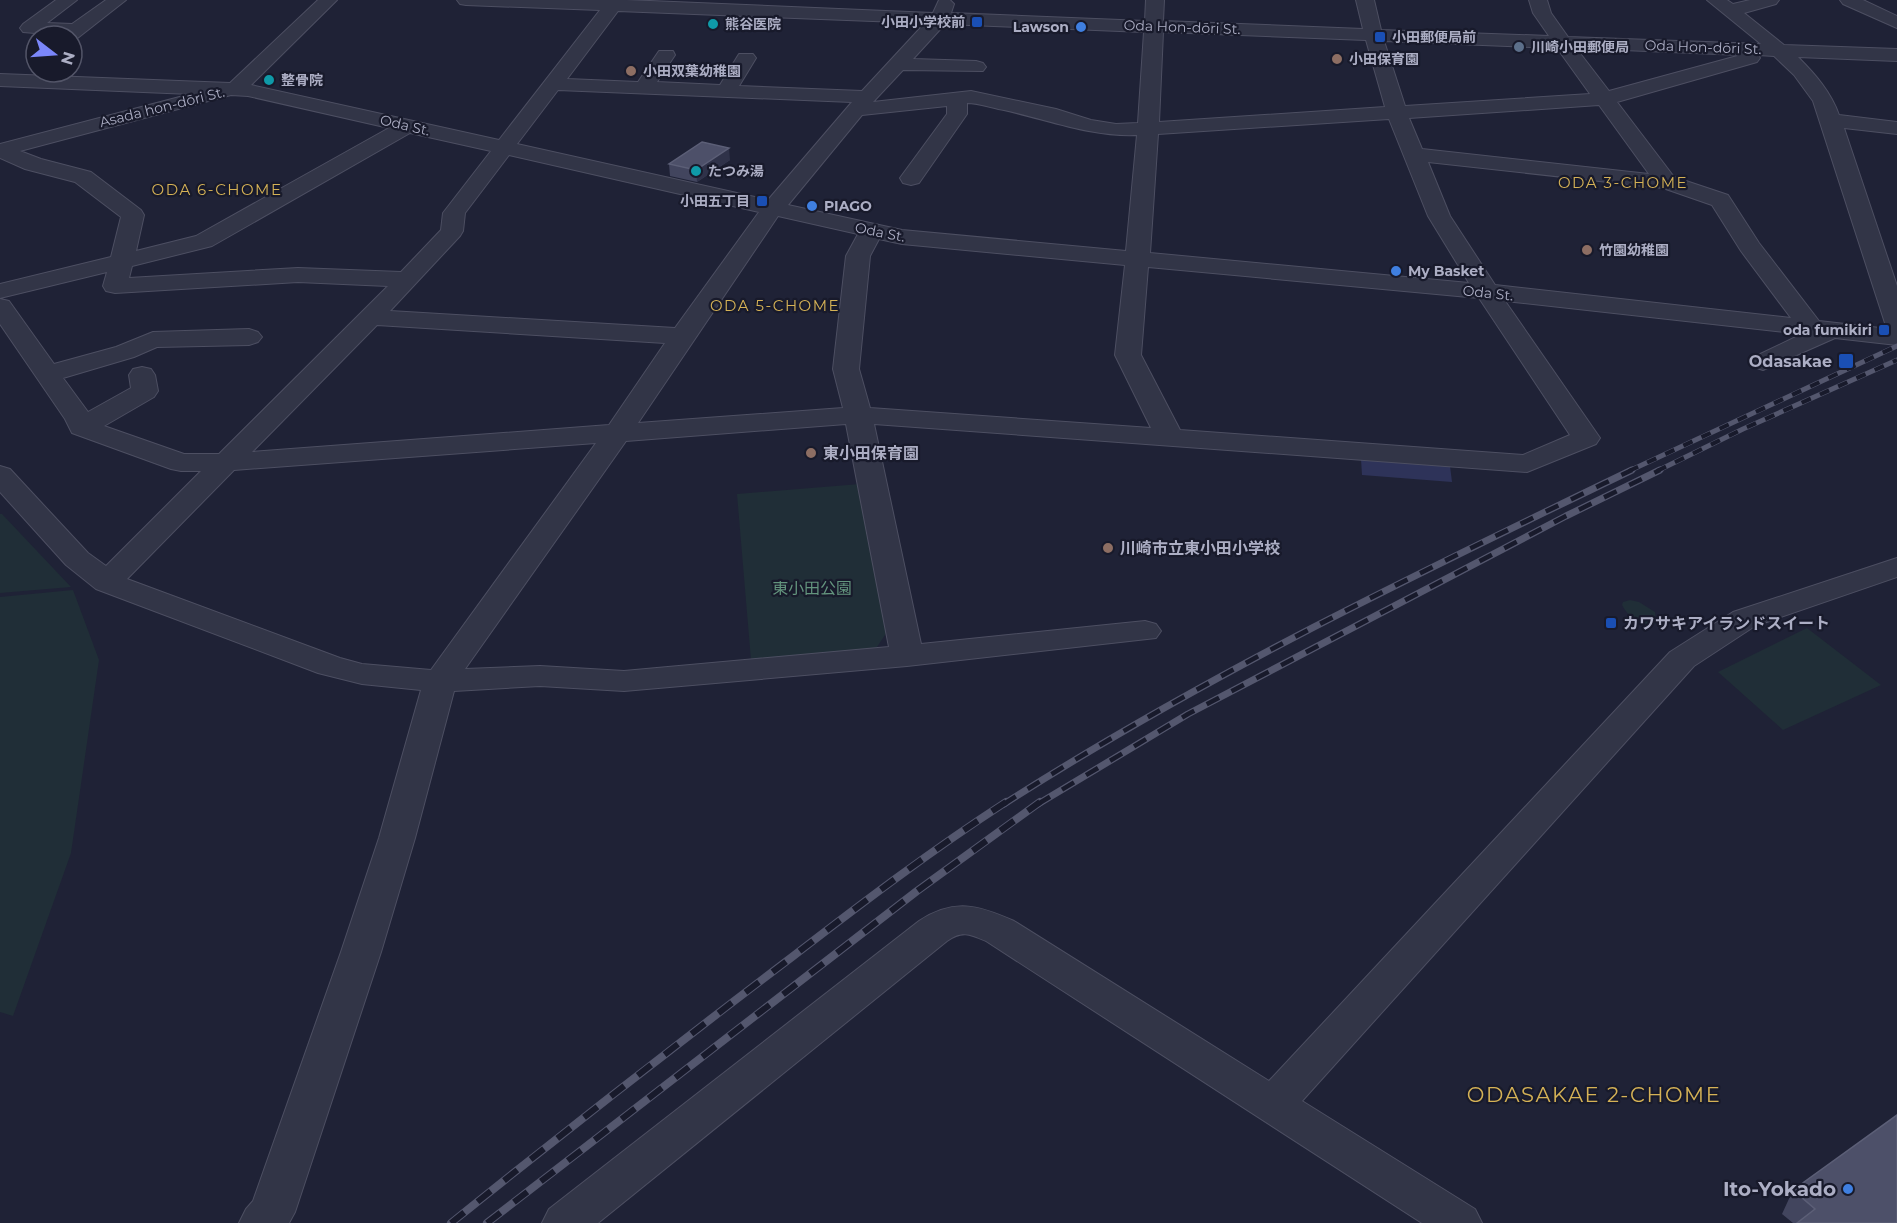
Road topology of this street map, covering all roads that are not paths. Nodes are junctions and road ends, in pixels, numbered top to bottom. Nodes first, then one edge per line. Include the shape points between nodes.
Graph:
1 (68, 0) edge
2 (117, 0) edge
3 (328, 0) edge
4 (466, 0) edge
5 (1155, 0) edge
6 (1365, 0) edge
7 (1538, 0) edge
8 (1770, 0) edge
9 (1849, 0) edge
10 (615, 3) edge
11 (1723, 5) edge
12 (943, 9) edge
13 (1897, 23) edge
14 (35, 24) edge
15 (84, 24) edge
16 (1155, 26) junction
17 (1373, 34) junction
18 (1562, 42) junction
19 (1776, 50) junction
20 (666, 55) dead end
21 (1897, 55) edge
22 (746, 58) dead end
23 (898, 64) junction
24 (976, 67) dead end
25 (24, 68) edge
26 (4, 80) edge
27 (552, 84) junction
28 (236, 88) junction
29 (644, 88) junction
30 (726, 92) junction
31 (957, 99) junction
32 (1605, 99) junction
33 (862, 104) junction
34 (1397, 112) junction
35 (1831, 120) junction
36 (406, 126) junction
37 (1897, 128) edge
38 (1147, 129) junction
39 (0, 139) edge
40 (32, 140) junction
41 (502, 148) junction
42 (0, 151) edge
43 (1413, 154) junction
44 (911, 178) dead end
45 (1666, 182) junction
46 (772, 209) junction
47 (871, 231) junction
48 (1139, 258) junction
49 (123, 261) junction
50 (407, 280) junction
51 (0, 291) edge
52 (1488, 292) junction
53 (0, 306) edge
54 (371, 317) junction
55 (1897, 324) edge
56 (1829, 331) junction
57 (682, 336) junction
58 (249, 337) dead end
59 (1897, 337) edge
60 (1763, 362) dead end
61 (47, 374) junction
62 (142, 375) dead end
63 (858, 416) junction
64 (82, 427) junction
65 (618, 432) junction
66 (1170, 438) junction
67 (226, 462) junction
68 (0, 475) edge
69 (1897, 567) edge
70 (106, 582) junction
71 (1145, 631) dead end
72 (907, 656) junction
73 (440, 681) junction
74 (1272, 1106) junction
75 (262, 1223) edge
76 (565, 1223) edge
77 (1459, 1223) edge

1 - 14 street
2 - 15 street
3 - 28 street, Asada hon-dōri St.
4 - 10 street, Oda Hon-dōri St.
5 - 16 street
6 - 17 street
7 - 18 street
8 - 11 street
9 - 13 street
10 - 12 street, Oda Hon-dōri St.
10 - 27 street
11 - 19 street
12 - 16 street, Oda Hon-dōri St.
12 - 23 street
16 - 17 street, Oda Hon-dōri St.
16 - 38 street
17 - 18 street, Oda Hon-dōri St.
17 - 34 street
18 - 19 street, Oda Hon-dōri St.
18 - 32 street
19 - 21 street, Oda Hon-dōri St.
19 - 32 street
19 - 35 street via 1822,98
20 - 29 street
22 - 30 street
23 - 24 street
23 - 33 street
25 - 26 street
26 - 28 street, Oda St.
27 - 29 street
27 - 41 street
28 - 36 street, Oda St.
28 - 40 street, Asada hon-dōri St.
29 - 30 street
30 - 33 street
31 - 33 street
31 - 38 street via 971,97 1089,126
31 - 44 street via 957,114
32 - 34 street
32 - 45 street
33 - 46 street
34 - 38 street
34 - 43 street
35 - 37 street
35 - 55 street
36 - 41 street, Oda St.
36 - 49 street via 204,241
38 - 48 street
39 - 40 street
40 - 42 street, Asada hon-dōri St.
41 - 46 street, Oda St.
41 - 50 street via 454,213 452,231
42 - 49 street via 83,177 133,215
43 - 45 street
43 - 52 street via 1439,216
45 - 56 street via 1720,200 1749,246
46 - 47 street, Oda St.
46 - 57 street
47 - 48 street, Oda St. via 957,244
47 - 63 street via 858,256 846,369
48 - 52 street, Oda St.
48 - 66 street via 1128,355
49 - 50 street via 115,286 275,274
49 - 51 street
50 - 54 street
52 - 56 street, Oda St.
52 - 66 street via 1586,438 1527,464
53 - 61 street
54 - 57 street
54 - 67 street
55 - 56 street
56 - 59 street, Oda St.
56 - 60 street
57 - 65 street
58 - 61 street via 153,340
61 - 64 street
62 - 64 street via 145,391
63 - 65 street
63 - 66 street
63 - 72 street
64 - 67 street via 181,464
65 - 67 street
65 - 73 street
67 - 70 street
68 - 70 street via 77,559
69 - 74 street via 1744,619 1669,670
70 - 73 street via 330,666 362,674
71 - 72 street
72 - 73 street via 624,681 540,676
73 - 75 street via 361,952 272,1212
74 - 76 street via 1000,932 969,919 955,918 933,931
74 - 77 street

